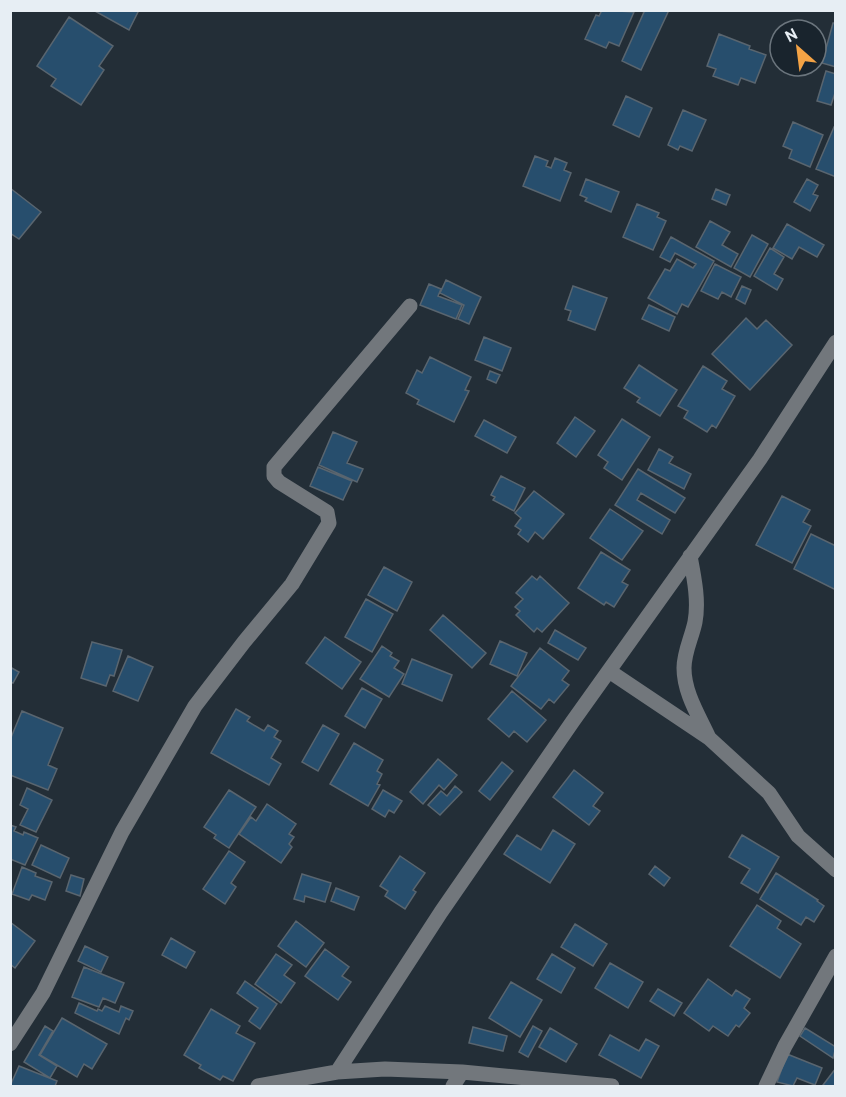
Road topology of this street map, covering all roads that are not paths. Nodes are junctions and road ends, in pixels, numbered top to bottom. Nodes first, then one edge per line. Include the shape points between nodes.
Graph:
1 (410, 306) dead end
2 (836, 342) edge
3 (690, 556) junction
4 (609, 671) junction
5 (709, 738) junction
6 (836, 870) edge
7 (836, 956) edge
8 (10, 1044) edge
9 (337, 1072) junction
10 (462, 1072) junction
11 (258, 1086) edge
12 (453, 1086) edge
13 (612, 1086) edge
14 (766, 1086) edge

1 - 8 street via 274,467 279,482 327,512 329,523 292,584 195,706 122,832 43,993
2 - 3 street via 760,459
3 - 4 street
3 - 5 street via 696,609 684,667 693,706
4 - 5 street
4 - 9 street via 441,912
5 - 6 street via 769,793 798,836
7 - 14 street
9 - 10 street
9 - 11 street
10 - 12 street
10 - 13 street

